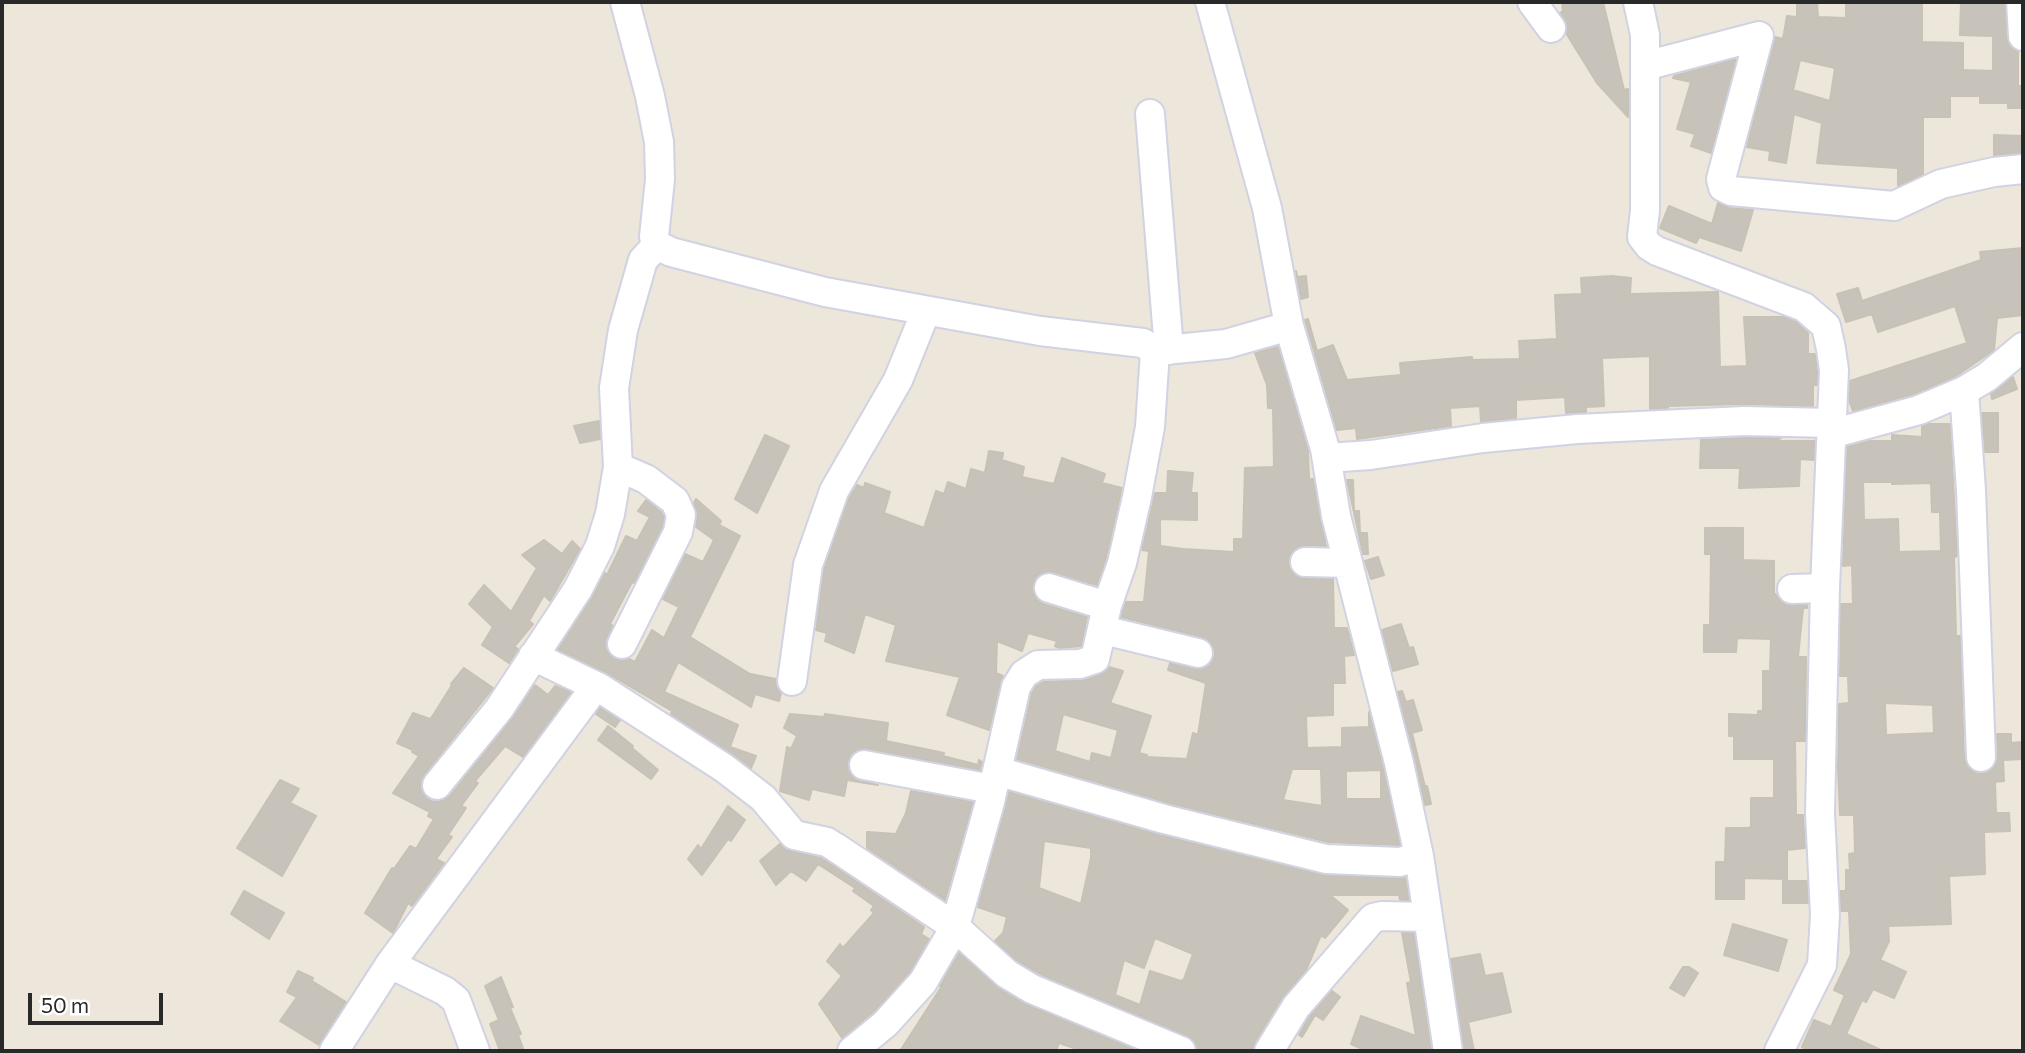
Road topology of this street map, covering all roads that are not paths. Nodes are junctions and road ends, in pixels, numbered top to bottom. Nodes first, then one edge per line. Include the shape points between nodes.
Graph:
1 (625, 2) edge
2 (1210, 2) edge
3 (1532, 2) edge
4 (1638, 2) edge
5 (2021, 2) edge
6 (1551, 28) dead end
7 (2023, 36) edge
8 (1644, 66) junction
9 (1150, 114) dead end
10 (2023, 169) edge
11 (654, 248) junction
12 (926, 311) junction
13 (1289, 326) junction
14 (2023, 347) edge
15 (1162, 351) junction
16 (1965, 391) junction
17 (1831, 428) junction
18 (1327, 458) junction
19 (618, 459) junction
20 (1305, 562) dead end
21 (1348, 563) junction
22 (1049, 588) dead end
23 (1825, 588) junction
24 (1792, 589) dead end
25 (1105, 618) junction
26 (622, 644) dead end
27 (1198, 653) dead end
28 (533, 656) junction
29 (792, 681) dead end
30 (596, 686) junction
31 (1981, 757) dead end
32 (864, 765) dead end
33 (994, 780) junction
34 (438, 785) dead end
35 (1419, 856) junction
36 (1427, 917) junction
37 (955, 927) junction
38 (390, 964) junction
39 (334, 1051) edge
40 (475, 1051) edge
41 (852, 1051) edge
42 (1181, 1051) edge
43 (1269, 1051) edge
44 (1448, 1051) edge
45 (1779, 1051) edge

1 - 11 street via 659,142
2 - 13 street via 1267,208
3 - 6 street
4 - 8 street via 1645,35
5 - 7 street
8 - 10 street via 1759,36 1721,179 1723,187 1731,191 1894,206 1941,184
8 - 17 street via 1642,237 1657,251 1804,307 1826,326 1834,370
9 - 15 street
11 - 12 street via 825,292
11 - 19 street via 643,260 635,284 617,365
12 - 15 street via 1143,343
12 - 29 street via 898,380 834,491 808,565
13 - 15 street via 1227,344
13 - 18 street
14 - 16 street
15 - 25 street via 1122,563
16 - 17 street via 1919,410
16 - 31 street
17 - 18 street via 1744,421 1577,429
17 - 23 street
18 - 21 street
19 - 26 street via 675,501 681,515 678,531
19 - 28 street via 610,514 597,552
20 - 21 street
21 - 35 street
22 - 25 street
23 - 24 street
23 - 45 street via 1822,965
25 - 27 street
25 - 33 street via 1095,659 1038,665 1024,674 1016,687
28 - 30 street
28 - 34 street via 499,709
30 - 37 street via 724,768 763,798 794,835 827,842
30 - 38 street
32 - 33 street
33 - 35 street via 1326,859 1400,862
33 - 37 street
35 - 36 street
36 - 43 street via 1373,918 1296,1007
36 - 44 street
37 - 41 street via 923,982 885,1024
37 - 42 street via 1007,974 1032,989
38 - 39 street
38 - 40 street via 456,1000

